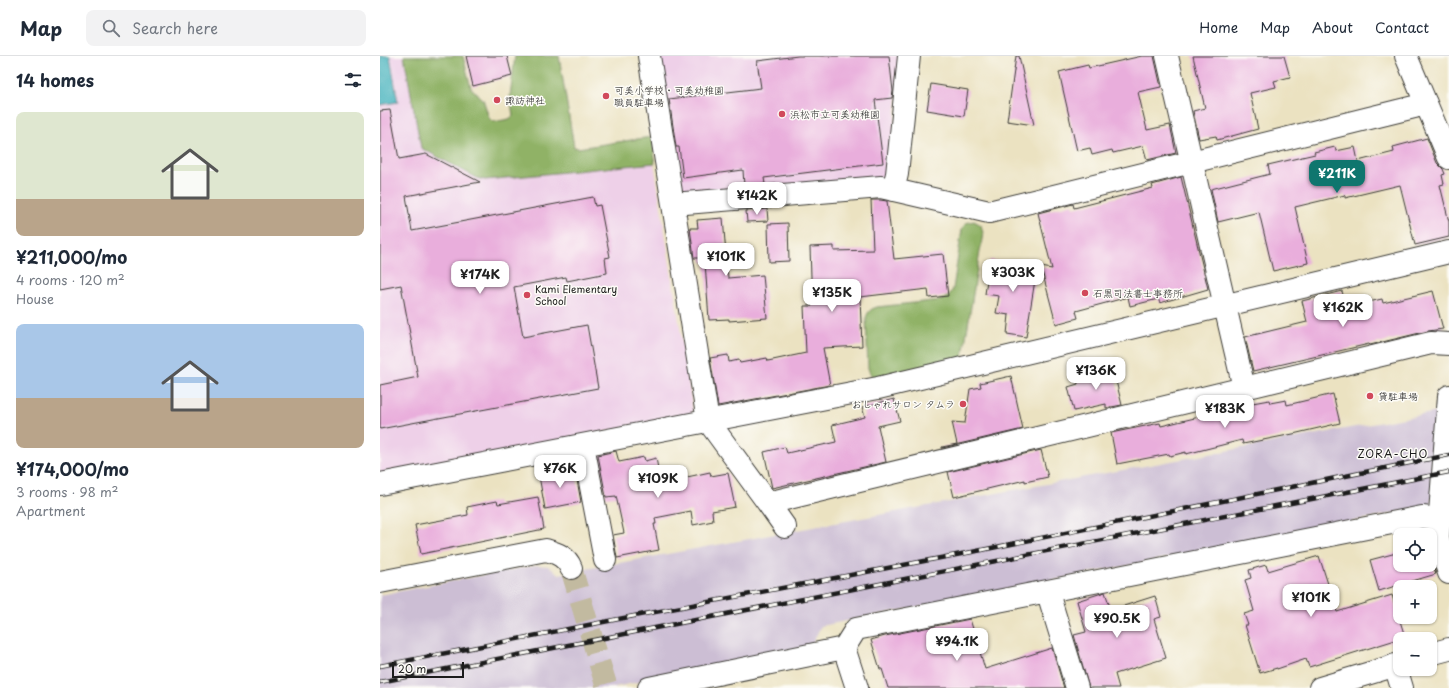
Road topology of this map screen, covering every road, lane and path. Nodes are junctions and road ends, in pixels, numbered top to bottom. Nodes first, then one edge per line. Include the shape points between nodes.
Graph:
1 (649, 56) edge
2 (909, 56) edge
3 (1167, 56) edge
4 (1406, 56) edge
5 (1426, 102) junction
6 (1449, 158) edge
7 (1191, 162) junction
8 (893, 190) junction
9 (673, 204) junction
10 (1449, 252) edge
11 (1225, 306) junction
12 (1449, 344) edge
13 (1244, 388) junction
14 (1449, 396) edge
15 (708, 421) junction
16 (583, 445) junction
17 (380, 484) edge
18 (768, 503) junction
19 (1440, 519) junction
20 (785, 527) dead end
21 (605, 560) dead end
22 (571, 568) tunnel mouth
23 (1449, 573) edge
24 (380, 582) edge
25 (1048, 591) junction
26 (844, 648) junction
27 (1449, 649) edge
28 (1437, 652) edge
29 (1393, 666) edge
30 (1400, 676) edge
31 (649, 688) edge
32 (856, 688) edge
33 (1077, 688) edge
34 (1320, 688) edge
35 (1402, 688) edge

1 - 9 street
2 - 8 street via 897,174
3 - 7 street
4 - 5 street
5 - 6 street
5 - 7 street
7 - 8 street via 989,212
7 - 11 street
8 - 9 street via 881,187
9 - 15 street
10 - 11 street
11 - 13 street
11 - 15 street via 878,388
12 - 13 street via 1431,343
13 - 18 street
14 - 19 street
15 - 16 street
15 - 18 street
16 - 17 street
16 - 21 street
18 - 20 street
19 - 23 street via 1438,539
19 - 25 street via 1422,517
22 - 24 street via 564,558 546,550
25 - 26 street via 856,629
25 - 33 street
26 - 31 street
26 - 32 street
27 - 28 street
29 - 34 street
30 - 35 street

